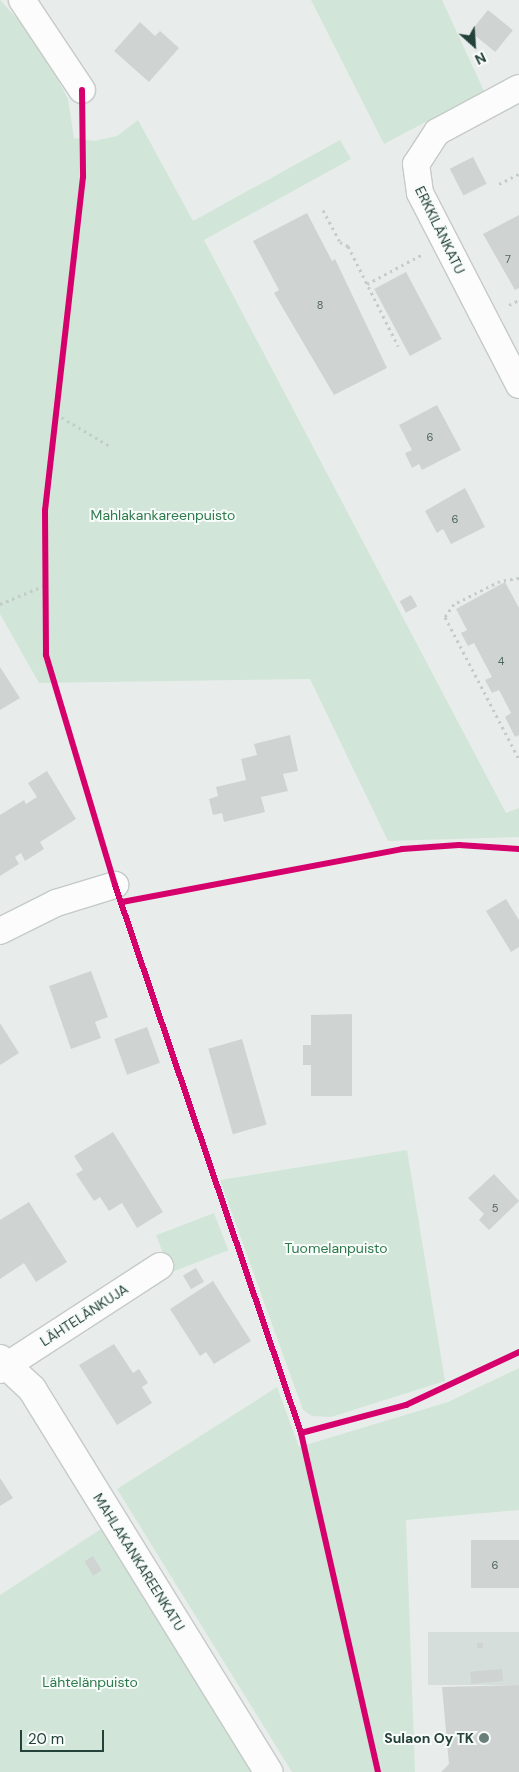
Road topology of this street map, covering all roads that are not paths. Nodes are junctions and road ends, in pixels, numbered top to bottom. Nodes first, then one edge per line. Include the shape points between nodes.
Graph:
1 (22, 0) edge
2 (519, 88) edge
3 (82, 90) dead end
4 (519, 385) edge
5 (115, 885) dead end
6 (0, 931) edge
7 (160, 1266) dead end
8 (3, 1365) edge
9 (269, 1772) edge

1 - 3 street
2 - 4 street, ERKKILÄNKATU via 438,132 416,164 420,193
5 - 6 street via 56,903
7 - 8 street, LÄHTELÄNKUJA
8 - 9 street, MAHLAKANKAREENKATU via 32,1388

